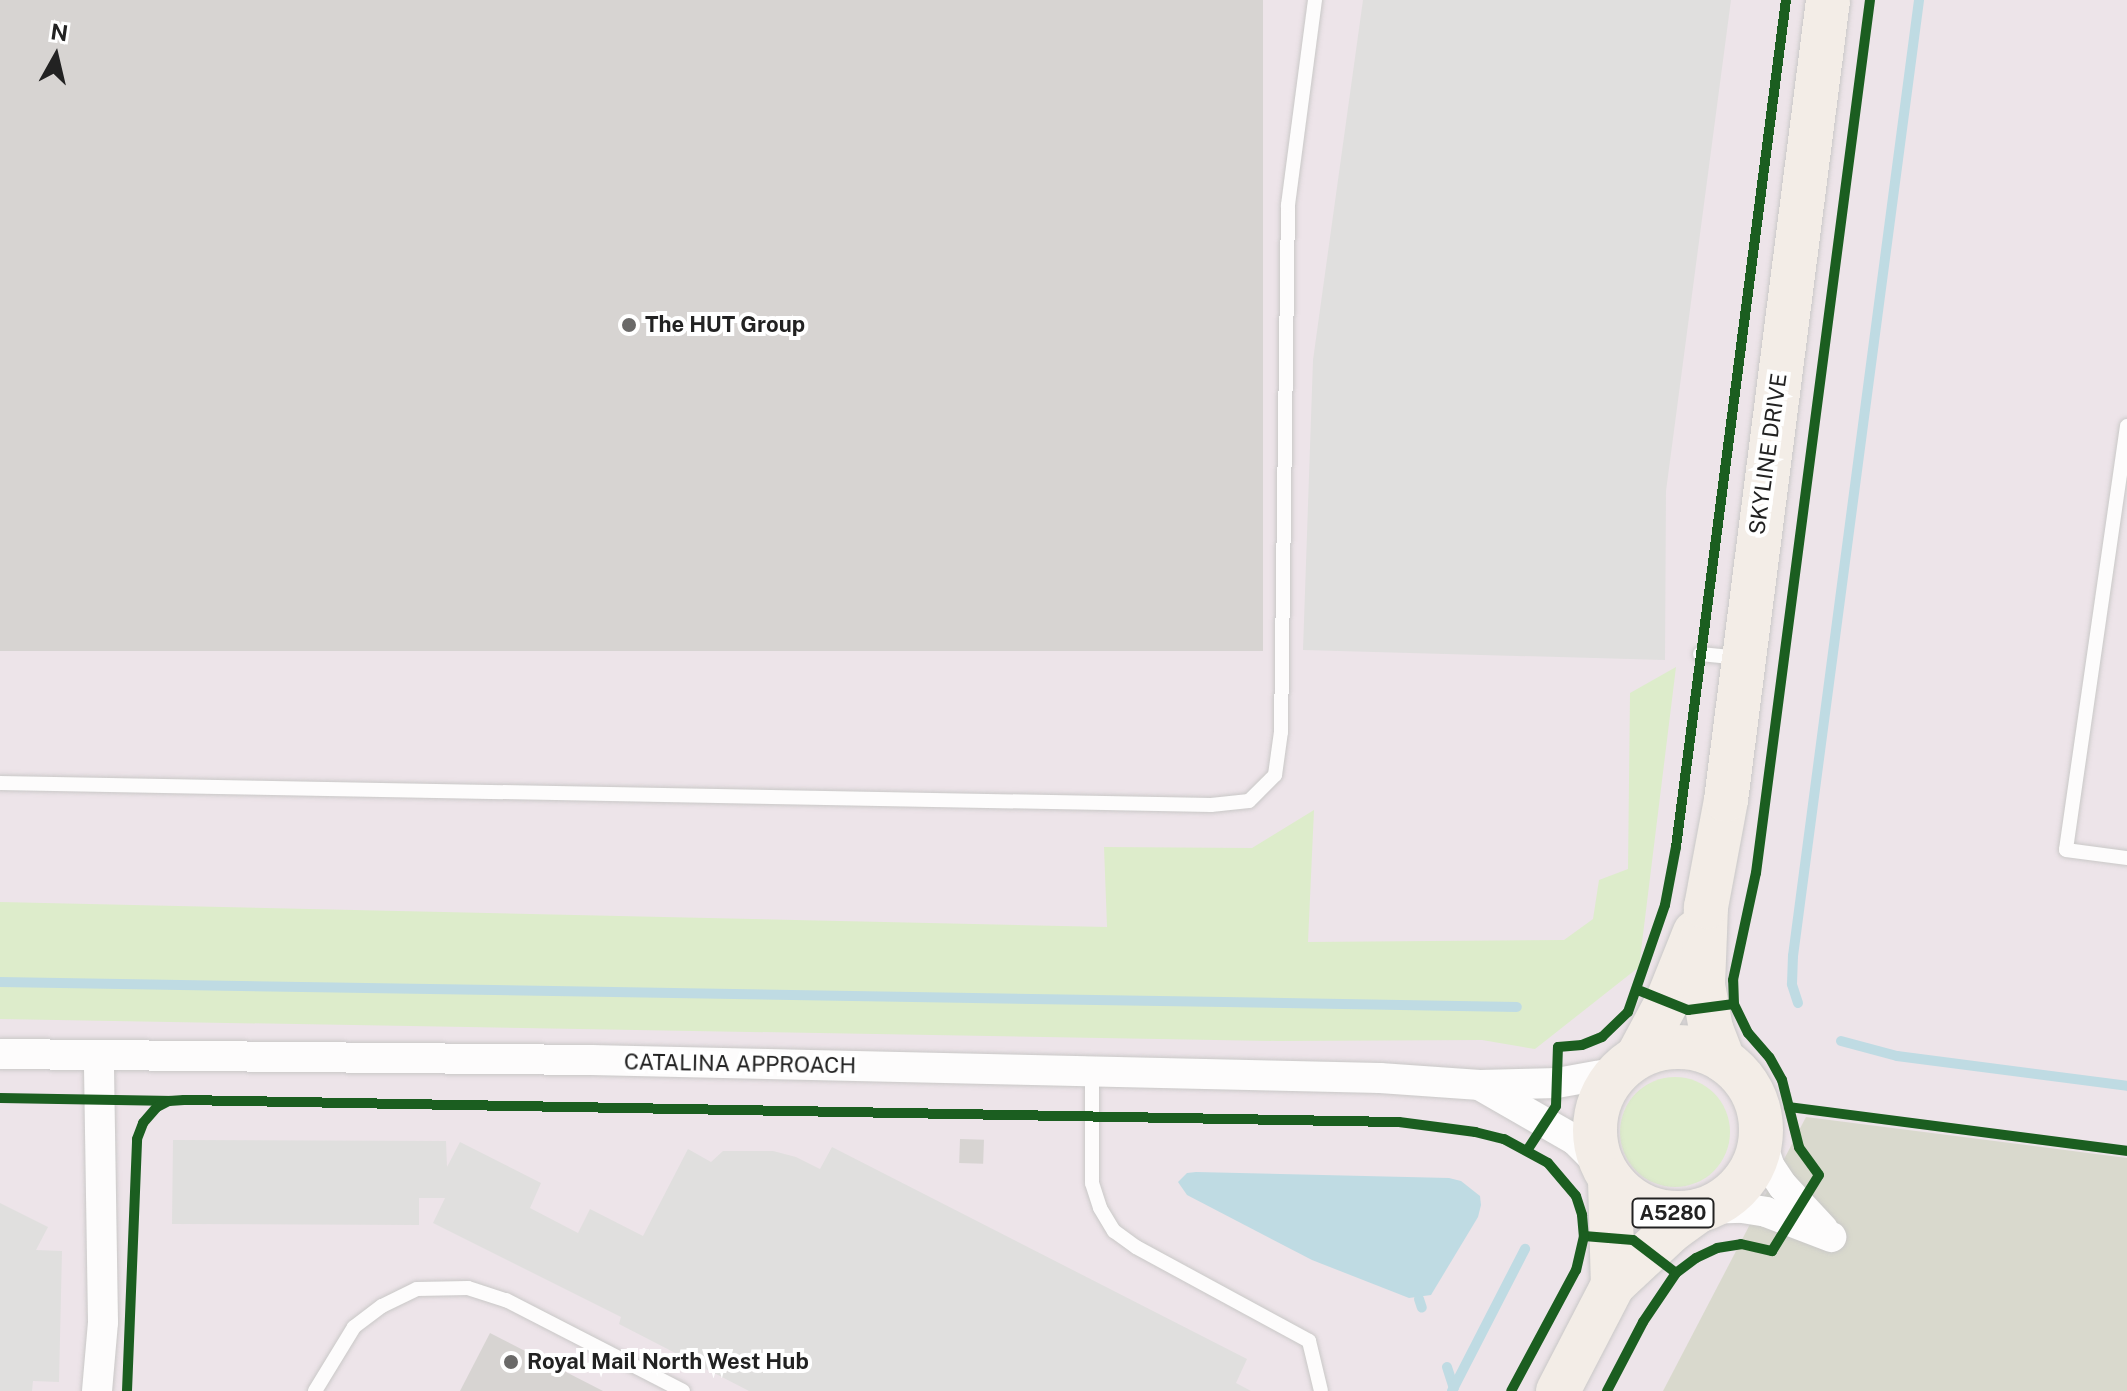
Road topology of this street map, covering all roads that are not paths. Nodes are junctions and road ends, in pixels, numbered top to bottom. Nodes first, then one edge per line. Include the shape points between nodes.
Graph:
1 (1315, 0) edge
2 (1828, 0) edge
3 (2127, 426) edge
4 (0, 783) edge
5 (2127, 858) edge
6 (1706, 907) junction
7 (0, 1054) edge
8 (99, 1056) junction
9 (1723, 1060) junction
10 (1628, 1064) junction
11 (1092, 1072) junction
12 (1480, 1085) junction
13 (1761, 1140) junction
14 (1607, 1174) junction
15 (1702, 1210) junction
16 (1613, 1285) junction
17 (97, 1391) edge
18 (315, 1391) edge
19 (683, 1391) edge
20 (1321, 1391) edge
21 (1558, 1391) edge

1 - 4 lane via 1288,205 1281,732 1275,775 1249,801
2 - 6 main road, SKYLINE DRIVE / A5280 via 1721,656 1726,800
3 - 5 lane via 2066,850
6 - 9 main road, SKYLINE DRIVE / A5280 via 1703,985
6 - 10 main road, SKYLINE DRIVE / A5280 via 1667,1002
7 - 8 street, CATALINA APPROACH
8 - 11 street, CATALINA APPROACH
8 - 17 street via 103,1322
9 - 10 main road, A5280 via 1682,1047 1660,1048
9 - 13 main road, A5280 via 1754,1096
10 - 12 street, CATALINA APPROACH via 1557,1083
10 - 14 main road, A5280 via 1603,1092 1596,1115 1594,1138
11 - 12 street, CATALINA APPROACH
11 - 20 lane via 1092,1183 1114,1231 1309,1341
12 - 14 street, CATALINA APPROACH via 1575,1140
13 - 15 main road, A5280 via 1745,1179 1727,1197
13 - 15 street via 1783,1186 1831,1237 1766,1212
14 - 15 main road, A5280 via 1630,1199 1654,1210
14 - 16 main road, A5280
15 - 16 main road, A5280 via 1672,1230
16 - 21 main road, A5280
18 - 19 lane via 354,1327 382,1306 417,1289 468,1288 506,1300

